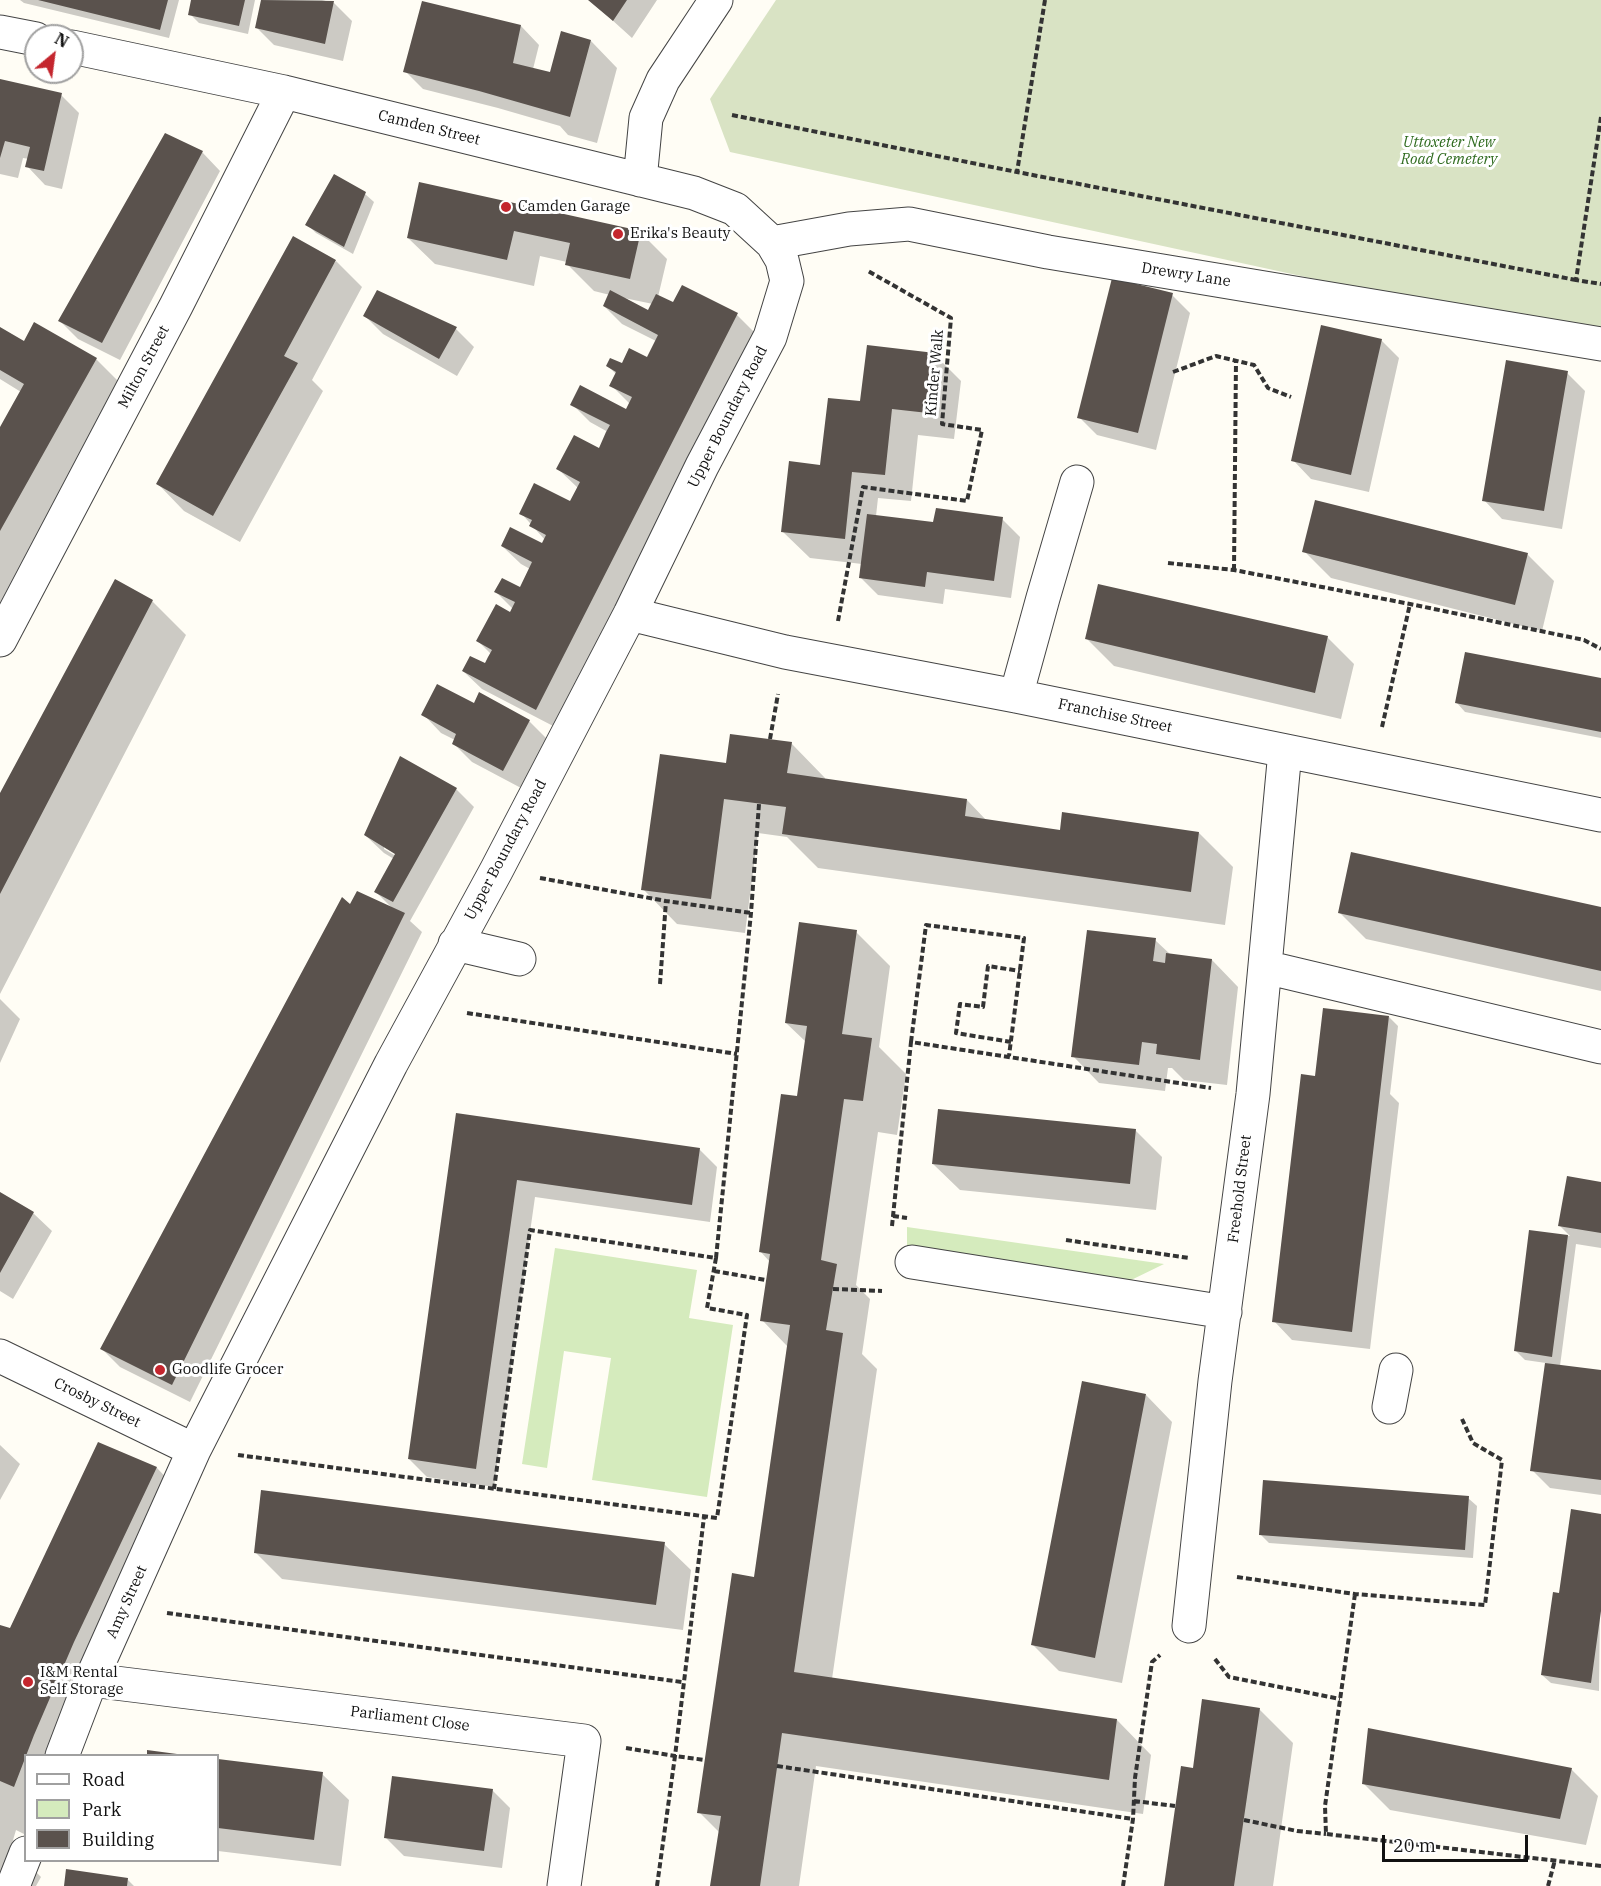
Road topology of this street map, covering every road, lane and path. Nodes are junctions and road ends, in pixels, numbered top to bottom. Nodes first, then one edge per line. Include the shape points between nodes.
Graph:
1 (716, 0) edge
2 (1045, 0) edge
3 (0, 32) edge
4 (24, 37) edge
5 (84, 50) edge
6 (284, 92) junction
7 (732, 115) dead end
8 (1601, 117) edge
9 (1017, 172) junction
10 (640, 180) junction
11 (808, 237) junction
12 (772, 243) junction
13 (1576, 280) junction
14 (1601, 284) edge
15 (1601, 344) edge
16 (1236, 360) junction
17 (1173, 372) dead end
18 (1291, 397) dead end
19 (1077, 482) dead end
20 (1168, 562) dead end
21 (1234, 570) junction
22 (1410, 604) junction
23 (630, 614) junction
24 (0, 640) edge
25 (1601, 649) edge
26 (831, 662) junction
27 (1016, 696) junction
28 (1382, 730) dead end
29 (1285, 751) junction
30 (759, 804) dead end
31 (1601, 815) edge
32 (496, 871) junction
33 (666, 901) junction
34 (752, 913) junction
35 (456, 944) junction
36 (519, 958) dead end
37 (1265, 967) junction
38 (1020, 971) junction
39 (660, 984) dead end
40 (422, 1006) junction
41 (911, 1042) junction
42 (1011, 1042) junction
43 (1601, 1047) edge
44 (737, 1054) junction
45 (1009, 1056) junction
46 (1253, 1094) junction
47 (891, 1235) dead end
48 (717, 1258) junction
49 (912, 1262) dead end
50 (714, 1271) junction
51 (766, 1280) dead end
52 (885, 1282) dead end
53 (833, 1289) dead end
54 (1224, 1312) junction
55 (0, 1356) edge
56 (1396, 1370) dead end
57 (1389, 1407) dead end
58 (1462, 1419) dead end
59 (194, 1450) junction
60 (494, 1489) junction
61 (704, 1517) junction
62 (1195, 1572) junction
63 (1355, 1593) junction
64 (124, 1608) junction
65 (1189, 1626) junction
66 (91, 1680) junction
67 (682, 1682) junction
68 (1340, 1699) junction
69 (584, 1741) junction
70 (62, 1754) edge
71 (675, 1756) junction
72 (705, 1760) dead end
73 (777, 1766) dead end
74 (1134, 1801) junction
75 (1175, 1806) dead end
76 (1133, 1819) junction
77 (1244, 1820) dead end
78 (1326, 1834) junction
79 (24, 1858) edge
80 (1555, 1860) junction
81 (1601, 1866) edge
82 (13, 1886) edge
83 (564, 1886) edge
84 (657, 1886) edge
85 (1123, 1886) edge
86 (1548, 1886) edge

1 - 10 street via 663,80 646,118
2 - 9 path
3 - 4 street
5 - 6 street, Camden Street
6 - 10 street, Camden Street
6 - 24 street, Milton Street
7 - 9 path
8 - 13 path
9 - 13 path
10 - 12 street, Camden Street via 694,193 735,209
11 - 12 street, Drewry Lane
11 - 15 street, Drewry Lane via 909,224 1048,252
11 - 26 path, Kinder Walk via 951,318 942,424 982,430 967,501 863,487
12 - 23 street, Upper Boundary Road via 782,260 787,281 770,337
13 - 14 path
16 - 17 path via 1216,356
16 - 18 path via 1254,365 1268,388
16 - 21 path
19 - 27 street
20 - 21 path
21 - 22 path
22 - 25 path via 1584,640
22 - 28 path
23 - 26 street, Franchise Street
23 - 32 street, Upper Boundary Road
26 - 27 street, Franchise Street
27 - 29 street, Franchise Street
29 - 31 street, Franchise Street
29 - 37 street, Freehold Street
30 - 34 path
32 - 33 path
32 - 35 street, Upper Boundary Road
33 - 34 path
33 - 39 path
34 - 44 path
35 - 36 street
35 - 40 street, Upper Boundary Road
37 - 43 street
37 - 46 street, Freehold Street
38 - 41 path via 1024,938 926,925
38 - 42 path
38 - 42 path via 988,966 983,1007 960,1004 956,1033
40 - 44 path
40 - 59 street, Upper Boundary Road
41 - 45 path
41 - 47 path
42 - 45 path
44 - 48 path
45 - 46 path
46 - 54 street, Freehold Street
48 - 50 path
48 - 60 path via 530,1230
49 - 54 street
50 - 51 path
50 - 61 path via 707,1308 747,1315 717,1518
52 - 53 path via 883,1291
54 - 62 street, Freehold Street
55 - 59 street, Crosby Street
56 - 57 street
58 - 63 path via 1473,1443 1502,1460 1485,1605
59 - 60 path
59 - 64 street, Amy Street
60 - 61 path
61 - 67 path
62 - 63 path
62 - 65 street, Freehold Street
63 - 68 path
64 - 66 street, Amy Street
64 - 67 path
65 - 68 path via 1229,1677
65 - 74 path via 1152,1662
66 - 69 street, Parliament Close
66 - 70 street, Amy Street
67 - 71 path
68 - 78 path via 1325,1806
69 - 71 path
69 - 83 street
71 - 72 path
71 - 84 path
73 - 76 path
74 - 75 path
74 - 76 path
76 - 85 path
77 - 78 path
78 - 80 path
79 - 82 street
80 - 81 path
80 - 86 path

